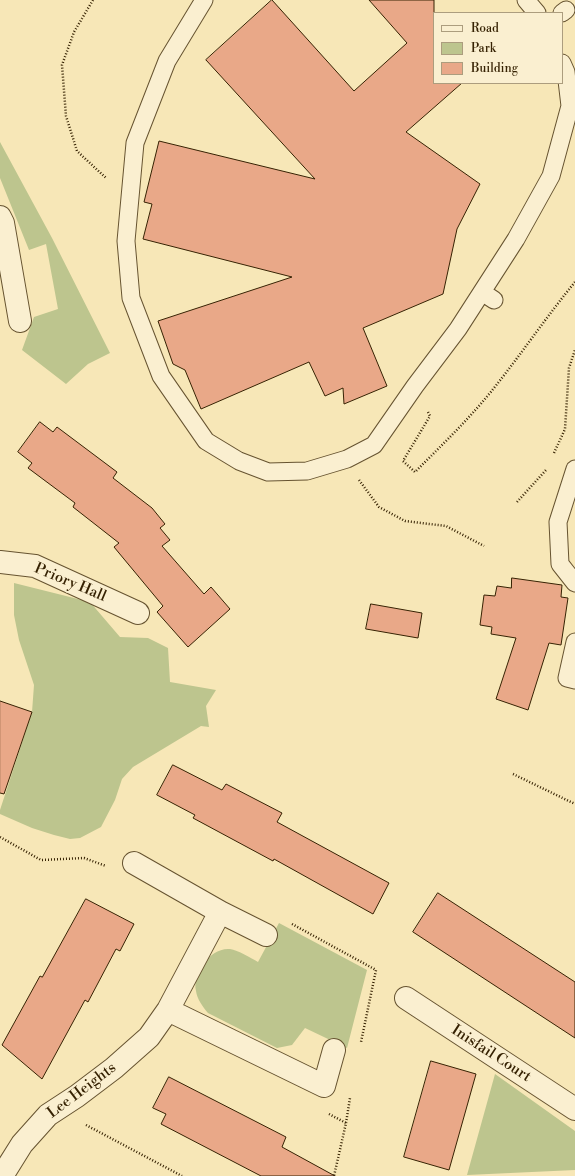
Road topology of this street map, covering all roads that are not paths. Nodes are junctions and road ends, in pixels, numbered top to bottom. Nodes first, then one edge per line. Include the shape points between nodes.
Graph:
1 (204, 0) edge
2 (526, 0) edge
3 (536, 12) edge
4 (563, 65) edge
5 (573, 106) edge
6 (0, 217) edge
7 (20, 321) dead end
8 (575, 469) edge
9 (0, 562) edge
10 (575, 583) edge
11 (138, 613) dead end
12 (575, 642) edge
13 (575, 680) edge
14 (134, 863) road end
15 (220, 912) junction
16 (266, 935) road end
17 (406, 998) dead end
18 (168, 1010) junction
19 (334, 1050) dead end
20 (575, 1109) edge
21 (1, 1176) edge

1 - 5 lane via 166,61 135,143 126,241 131,298 161,376 206,440 239,461 268,472 307,471 348,459 374,445 414,386 458,329 488,296 551,176
2 - 3 lane
4 - 5 lane
6 - 7 street
8 - 10 lane via 558,522 560,564
9 - 11 street, Priory Hall via 34,566
12 - 13 lane via 567,678
14 - 15 street
15 - 16 street
15 - 18 street, Lee Heights
17 - 20 street, Inisfail Court
18 - 19 street via 324,1086
18 - 21 street, Lee Heights via 149,1037 96,1082 48,1115 22,1144

